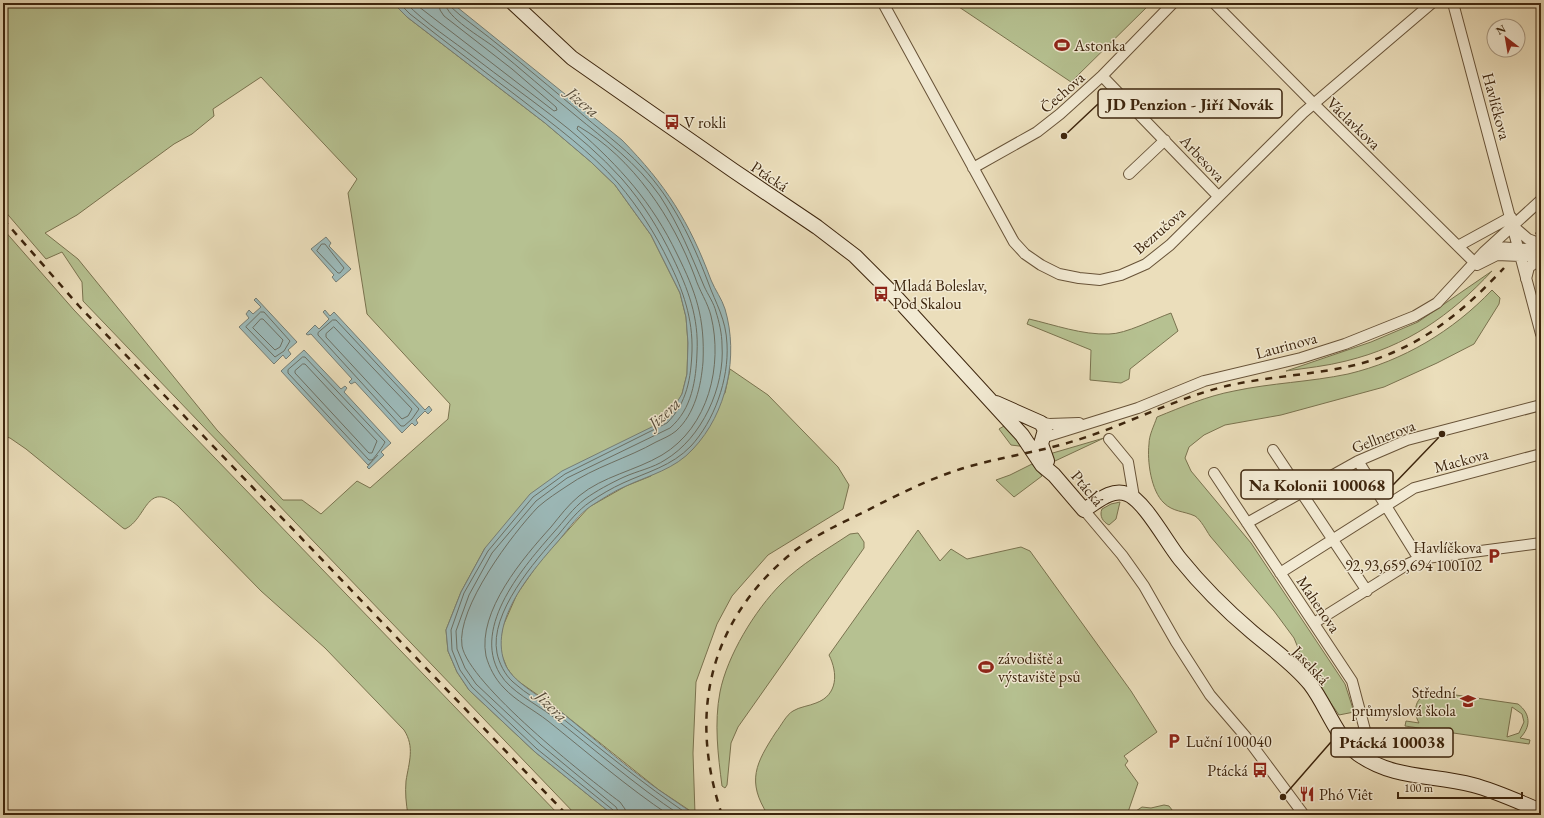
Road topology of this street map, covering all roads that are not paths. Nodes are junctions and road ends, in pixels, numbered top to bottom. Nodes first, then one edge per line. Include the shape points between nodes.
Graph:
1 (513, 3) edge
2 (883, 3) edge
3 (1214, 3) edge
4 (1432, 3) edge
5 (1454, 3) edge
6 (1168, 4) edge
7 (1102, 76) junction
8 (1314, 104) junction
9 (1165, 140) junction
10 (973, 168) junction
11 (1129, 174) dead end
12 (1218, 196) junction
13 (1541, 200) edge
14 (1512, 222) junction
15 (1458, 246) junction
16 (1519, 251) junction
17 (1484, 252) junction
18 (1541, 252) edge
19 (1505, 254) junction
20 (1475, 263) junction
21 (1467, 272) junction
22 (1525, 276) junction
23 (1541, 334) edge
24 (989, 399) junction
25 (1541, 405) edge
26 (1035, 421) junction
27 (1087, 423) junction
28 (1022, 435) junction
29 (1042, 438) junction
30 (1109, 439) dead end
31 (1273, 450) dead end
32 (1541, 454) edge
33 (1358, 461) junction
34 (1214, 473) dead end
35 (1054, 475) junction
36 (1302, 492) junction
37 (1134, 497) junction
38 (1386, 506) junction
39 (1084, 510) junction
40 (1247, 523) junction
41 (1333, 540) junction
42 (1541, 543) edge
43 (1419, 559) junction
44 (1280, 573) junction
45 (1367, 591) junction
46 (1314, 623) junction
47 (1374, 764) junction
48 (1541, 811) edge
49 (1304, 815) edge

1 - 24 street, Ptácká via 572,58 823,231 855,256
2 - 10 street, Bezručova
3 - 8 street, Václavkova
4 - 8 street, Bezručova
5 - 14 street, Havlíčkova
6 - 7 street, Čechova
7 - 9 street, Arbesova
7 - 10 street, Čechova via 1037,132
8 - 12 street, Bezručova
8 - 15 street, Václavkova
9 - 11 street, Arbesova
9 - 12 street, Arbesova
10 - 12 street, Bezručova via 1005,228 1025,254 1059,274 1079,278 1100,280 1146,264 1170,245
13 - 14 street
14 - 15 street
14 - 16 street, Havlíčkova
14 - 17 street, Laurinova
14 - 18 street
15 - 20 street, Václavkova
16 - 17 street via 1498,247
16 - 18 street
16 - 19 street
16 - 22 street, Havlíčkova
17 - 20 street, Laurinova
18 - 22 street
19 - 21 street via 1491,257
19 - 22 street via 1516,262
20 - 21 street, Laurinova
21 - 27 street, Laurinova via 1437,303 1383,330 1301,358 1204,381 1138,408
22 - 23 street
24 - 26 street, Ptácká
24 - 28 street, Ptácká
25 - 33 street, Gellnerova via 1407,440
26 - 27 street, Laurinova via 1049,424
26 - 28 street via 1022,425
26 - 29 street via 1045,430
27 - 29 street, Laurinova
28 - 29 street via 1034,440
28 - 35 street, Ptácká via 1042,465
29 - 35 street, Ptácká via 1041,450
30 - 37 street via 1128,462
31 - 36 street
32 - 38 street, Mackova via 1414,488
33 - 36 street, Gellnerova
33 - 38 street
34 - 40 street, Mahenova
35 - 39 street, Ptácká
36 - 40 street, Gellnerova
36 - 41 street
37 - 39 street via 1125,493 1112,493
37 - 47 street, Jaselská via 1180,559 1239,621 1310,684 1346,742
38 - 41 street, Mackova
38 - 43 street
39 - 49 street, Ptácká via 1144,586 1210,695 1246,737
40 - 44 street, Mahenova
41 - 44 street, Mackova
41 - 45 street
42 - 43 street
43 - 45 street
44 - 46 street, Mahenova
45 - 46 street
46 - 47 street, Mahenova via 1352,681
47 - 48 street, Jaselská via 1401,774 1473,785

